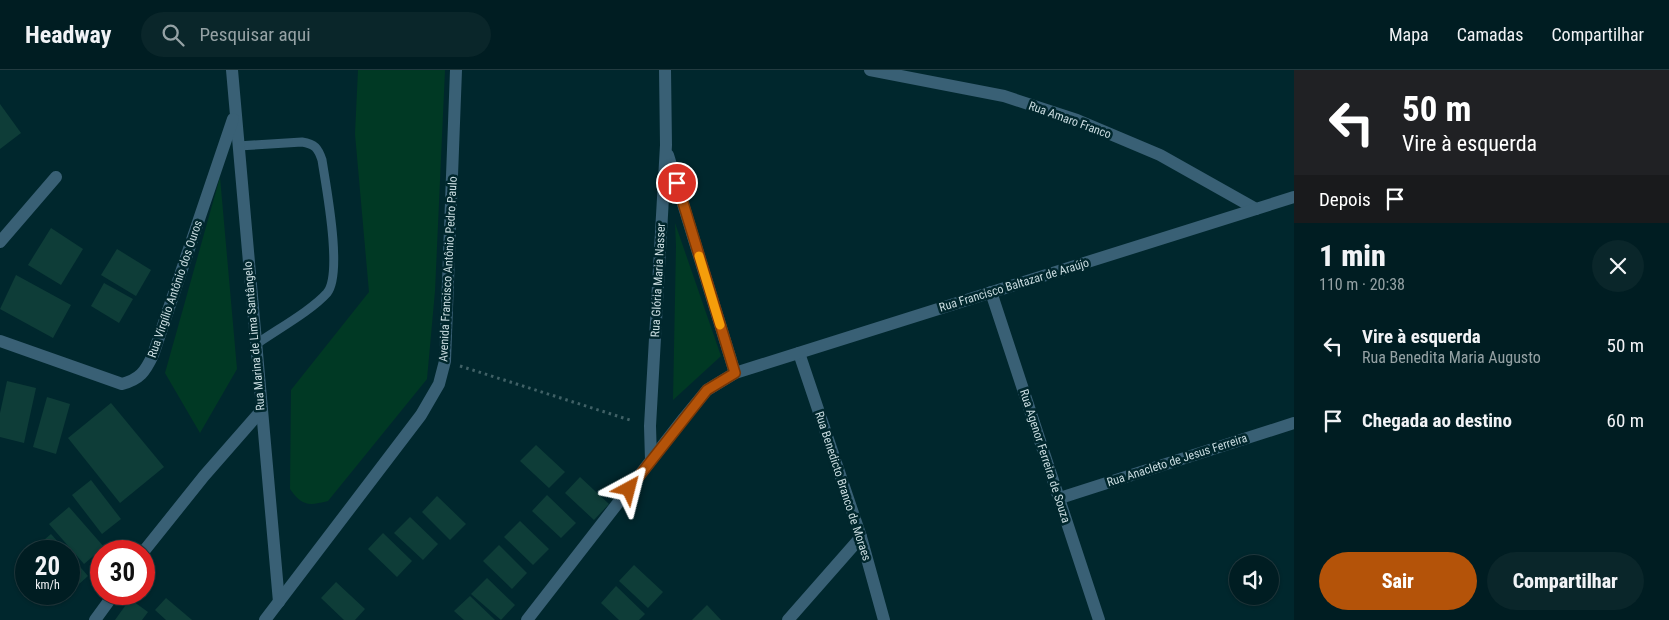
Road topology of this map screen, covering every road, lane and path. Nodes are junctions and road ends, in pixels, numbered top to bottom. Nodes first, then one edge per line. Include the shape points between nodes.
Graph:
1 (232, 70) edge
2 (456, 70) edge
3 (665, 70) edge
4 (870, 70) edge
5 (234, 114) junction
6 (666, 145) junction
7 (238, 146) junction
8 (56, 177) dead end
9 (1294, 197) edge
10 (1256, 209) junction
11 (0, 242) edge
12 (991, 292) junction
13 (0, 341) edge
14 (255, 345) junction
15 (799, 352) junction
16 (445, 361) junction
17 (735, 373) junction
18 (261, 411) junction
19 (1294, 423) edge
20 (650, 426) junction
21 (651, 460) junction
22 (1060, 498) junction
23 (861, 537) junction
24 (153, 540) edge
25 (279, 602) junction
26 (106, 605) edge
27 (95, 620) edge
28 (265, 620) edge
29 (526, 620) edge
30 (788, 620) edge
31 (884, 620) edge
32 (1098, 620) edge

1 - 5 street, Rua Marina de Lima Santângelo
2 - 16 street, Avenida Francisco Antônio Pedro Paulo
3 - 6 street, Rua Glória Maria Nasser
4 - 10 street, Rua Amaro Franco via 1004,96 1077,120 1160,155
5 - 7 street, Rua Marina de Lima Santângelo
5 - 13 street, Rua Virgílio Antônio dos Ouros via 146,371 136,380 122,384
6 - 17 street
6 - 20 street, Rua Glória Maria Nasser
7 - 14 street, Rua Marina de Lima Santângelo
7 - 14 lane via 302,142 313,144 319,150 335,258 329,291
8 - 11 street
9 - 10 street, Rua Francisco Baltazar de Araújo
10 - 12 street, Rua Francisco Baltazar de Araújo
12 - 15 street, Rua Francisco Baltazar de Araújo
12 - 22 street, Rua Agenor Ferreira de Souza
14 - 18 street, Rua Marina de Lima Santângelo
15 - 17 street, Rua Francisco Baltazar de Araújo
15 - 23 street, Rua Benedicto Branco de Moraes
16 - 20 path
16 - 25 street, Avenida Francisco Antônio Pedro Paulo via 440,384 431,399
17 - 21 street, Rua Francisco Baltazar de Araújo via 707,390
18 - 24 street
18 - 25 street, Rua Marina de Lima Santângelo
19 - 22 street, Rua Anacleto de Jesus Ferreira
20 - 21 street, Rua Glória Maria Nasser
21 - 29 street, Rua Francisco Baltazar de Araújo
22 - 32 street, Rua Agenor Ferreira de Souza
23 - 30 street
23 - 31 street, Rua Benedicto Branco de Moraes
25 - 28 street, Avenida Francisco Antônio Pedro Paulo
26 - 27 street

